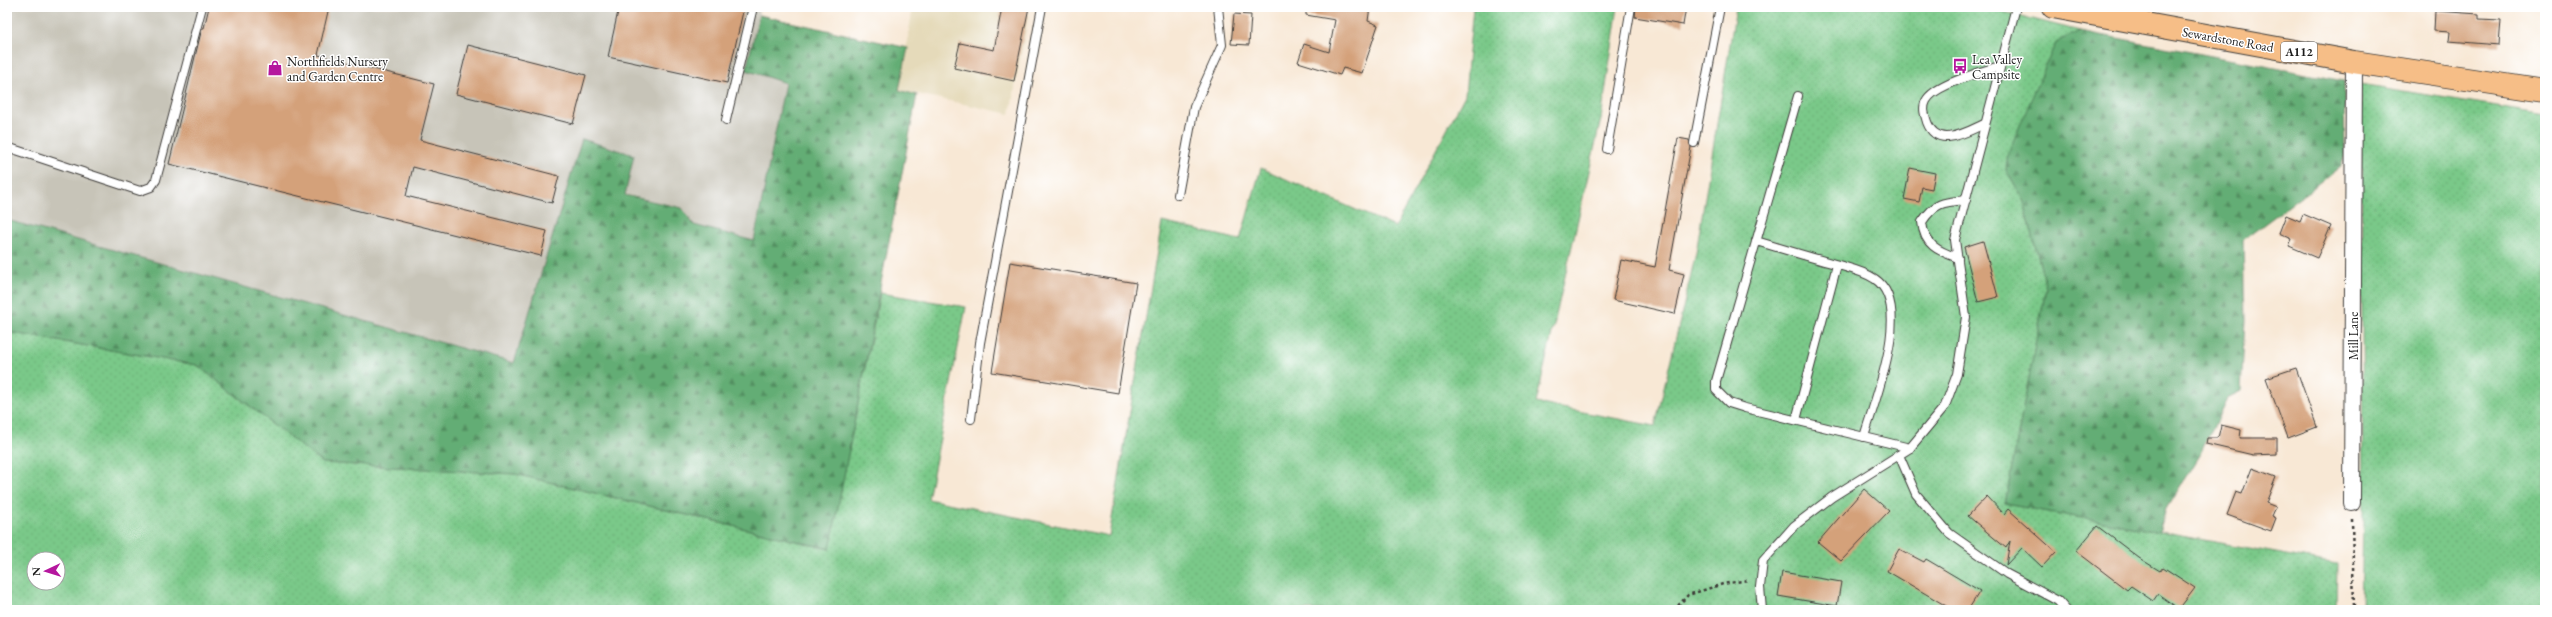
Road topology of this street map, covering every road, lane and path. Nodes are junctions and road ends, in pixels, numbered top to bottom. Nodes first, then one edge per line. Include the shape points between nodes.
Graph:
1 (202, 7) edge
2 (753, 7) edge
3 (1042, 7) edge
4 (1218, 7) edge
5 (1631, 7) edge
6 (1720, 7) edge
7 (2016, 7) edge
8 (2053, 7) edge
9 (2354, 62) junction
10 (2000, 66) junction
11 (2545, 91) edge
12 (1798, 96) dead end
13 (726, 120) dead end
14 (1984, 124) junction
15 (1694, 143) dead end
16 (7, 147) edge
17 (1607, 149) dead end
18 (1178, 195) dead end
19 (1966, 200) junction
20 (1756, 241) junction
21 (1958, 258) junction
22 (1837, 265) junction
23 (971, 419) dead end
24 (1796, 420) junction
25 (1864, 437) junction
26 (1910, 448) junction
27 (1899, 455) junction
28 (2352, 503) joint
29 (1761, 578) junction
30 (1674, 610) edge
31 (1762, 610) edge
32 (2066, 610) edge
33 (2354, 610) edge

1 - 16 lane via 156,180 151,188 140,191
2 - 13 lane
3 - 23 lane via 980,343
4 - 18 lane via 1222,45 1194,106
5 - 17 lane
6 - 15 lane
7 - 10 lane
8 - 9 main road, Sewardstone Road / A112
9 - 11 main road, Sewardstone Road / A112
9 - 28 street, Mill Lane
10 - 14 lane
10 - 14 lane via 1951,84 1933,93 1926,101 1924,113 1930,128 1937,136 1948,138
12 - 20 lane
14 - 19 lane
19 - 21 lane via 1955,240
19 - 21 lane via 1945,202 1934,207 1922,222 1923,234 1928,243
20 - 22 lane
20 - 24 lane via 1716,381 1716,390 1729,402
21 - 26 lane via 1966,317 1957,374 1945,406
22 - 24 lane
22 - 25 lane via 1875,279 1884,288 1890,300 1892,322 1889,346
24 - 25 lane
25 - 26 lane
26 - 27 lane
27 - 29 lane via 1832,497 1794,526 1763,561
27 - 32 lane via 1916,494 1948,533 2007,574 2058,601
28 - 33 path
29 - 30 path via 1723,584 1688,595
29 - 31 lane

